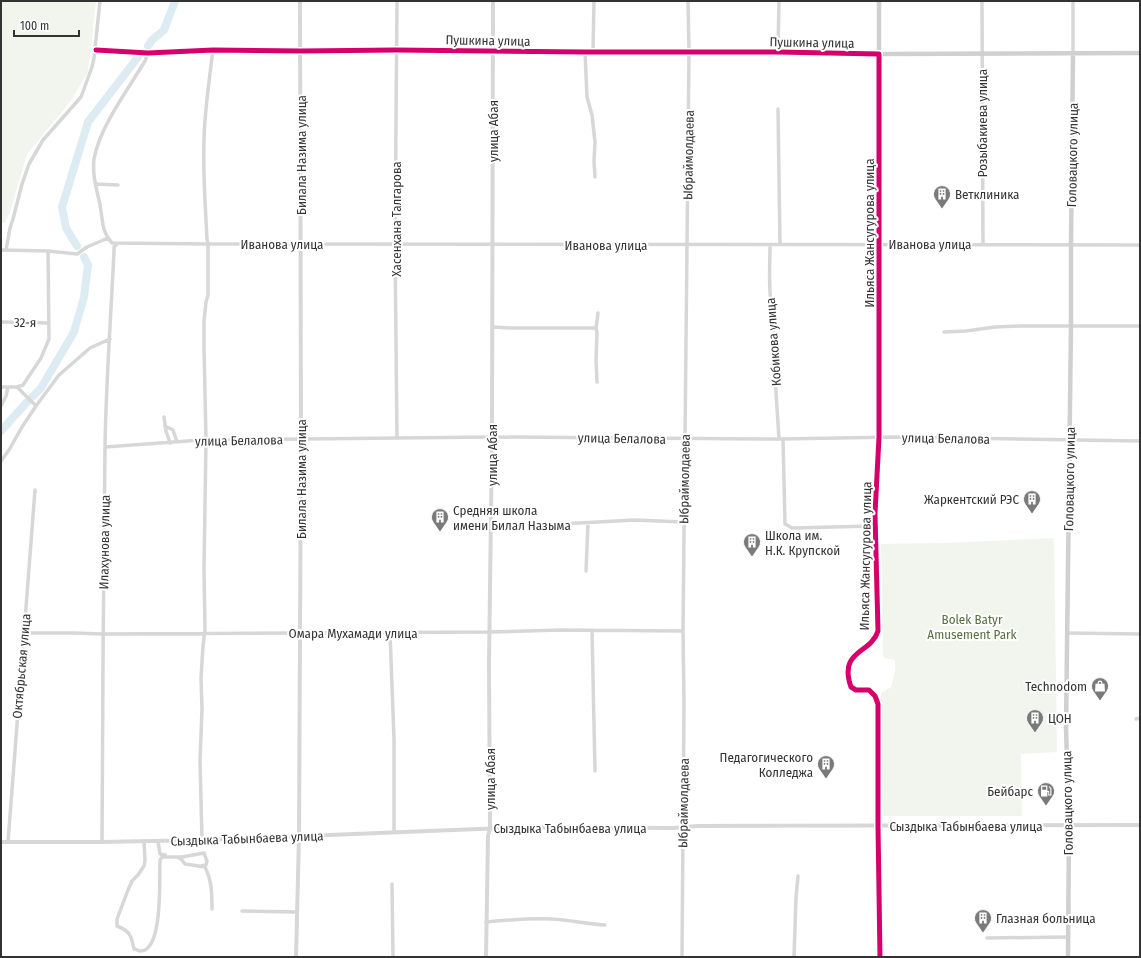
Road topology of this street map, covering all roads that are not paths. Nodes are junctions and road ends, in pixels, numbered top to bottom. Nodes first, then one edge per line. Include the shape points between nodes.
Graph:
1 (100, 1) edge
2 (300, 1) edge
3 (397, 1) edge
4 (493, 1) edge
5 (594, 1) edge
6 (688, 1) edge
7 (779, 1) edge
8 (879, 1) edge
9 (982, 1) edge
10 (1073, 1) edge
11 (96, 50) junction
12 (213, 50) junction
13 (396, 50) junction
14 (301, 51) junction
15 (493, 52) junction
16 (585, 52) junction
17 (593, 52) junction
18 (689, 52) junction
19 (778, 52) junction
20 (148, 53) junction
21 (1140, 53) edge
22 (879, 54) junction
23 (982, 54) junction
24 (1073, 54) junction
25 (778, 109) dead end
26 (595, 177) dead end
27 (96, 184) junction
28 (118, 185) dead end
29 (108, 238) junction
30 (118, 243) junction
31 (208, 244) junction
32 (301, 244) junction
33 (395, 244) junction
34 (492, 244) junction
35 (880, 244) junction
36 (983, 244) junction
37 (687, 245) junction
38 (770, 245) junction
39 (780, 245) junction
40 (1071, 245) junction
41 (1140, 245) edge
42 (1, 250) edge
43 (6, 250) junction
44 (48, 251) junction
45 (598, 313) dead end
46 (1, 322) edge
47 (49, 323) junction
48 (1071, 325) junction
49 (1140, 326) edge
50 (492, 327) junction
51 (596, 328) junction
52 (944, 332) dead end
53 (110, 339) junction
54 (597, 382) dead end
55 (1, 387) edge
56 (8, 387) junction
57 (17, 387) junction
58 (1, 406) edge
59 (36, 406) junction
60 (164, 417) dead end
61 (165, 426) junction
62 (492, 437) junction
63 (879, 437) junction
64 (398, 438) junction
65 (685, 439) junction
66 (781, 439) junction
67 (206, 440) junction
68 (301, 440) junction
69 (1070, 440) junction
70 (1140, 441) edge
71 (177, 442) junction
72 (170, 443) junction
73 (105, 447) junction
74 (1, 461) edge
75 (35, 490) dead end
76 (683, 522) junction
77 (588, 523) junction
78 (560, 524) dead end
79 (875, 526) junction
80 (586, 571) dead end
81 (592, 630) junction
82 (683, 631) junction
83 (490, 632) junction
84 (24, 633) junction
85 (300, 633) junction
86 (390, 633) junction
87 (1067, 633) junction
88 (102, 634) junction
89 (204, 634) junction
90 (1140, 634) edge
91 (595, 771) dead end
92 (1140, 825) edge
93 (878, 826) junction
94 (1069, 826) junction
95 (490, 828) junction
96 (682, 828) junction
97 (394, 832) junction
98 (298, 836) junction
99 (202, 840) junction
100 (144, 841) junction
101 (158, 841) junction
102 (1, 842) edge
103 (8, 842) junction
104 (102, 842) junction
105 (176, 856) junction
106 (201, 866) junction
107 (798, 876) dead end
108 (392, 884) dead end
109 (212, 909) dead end
110 (242, 911) dead end
111 (297, 912) junction
112 (486, 922) junction
113 (605, 925) dead end
114 (1068, 937) junction
115 (987, 938) dead end
116 (296, 957) edge
117 (392, 957) edge
118 (486, 957) edge
119 (682, 957) edge
120 (794, 957) edge
121 (880, 957) edge
122 (1068, 957) edge

1 - 11 street
2 - 14 street, Билала Назима улица
3 - 13 street, Хасенхана Талгарова
4 - 15 street, улица Абая
5 - 17 street
6 - 18 street, Ыбраймолдаева
7 - 19 street
8 - 22 main road, Ильяса Жансугурова улица
9 - 23 street, Розыбакиева улица
10 - 24 street, Головацкого улица
11 - 20 street, Пушкина улица
11 - 43 street via 81,98 43,140 29,164
12 - 14 street, Пушкина улица
12 - 20 street, Пушкина улица
12 - 31 street via 204,149
13 - 14 street, Пушкина улица
13 - 15 street, Пушкина улица
13 - 33 street, Хасенхана Талгарова
14 - 32 street, Билала Назима улица
15 - 16 street, Пушкина улица
15 - 34 street, улица Абая
16 - 17 street, Пушкина улица
16 - 26 street
17 - 18 street, Пушкина улица
18 - 19 street, Пушкина улица
18 - 37 street, Ыбраймолдаева
19 - 22 street, Пушкина улица
20 - 27 street via 100,140 94,159
21 - 24 main road, Пушкина улица
22 - 23 main road, Пушкина улица
22 - 35 street, Ильяса Жансугурова улица
23 - 24 main road, Пушкина улица
23 - 36 street, Розыбакиева улица
24 - 40 main road, Головацкого улица
25 - 39 street
27 - 28 street
27 - 29 street via 105,234
29 - 30 street, Иванова улица via 112,243
29 - 44 street via 77,254
30 - 31 street, Иванова улица
30 - 53 street, Илахунова улица via 114,247
31 - 32 street, Иванова улица
31 - 67 street via 208,296 204,321
32 - 33 street, Иванова улица
32 - 68 street, Билала Назима улица
33 - 34 street, Иванова улица
33 - 64 street, Хасенхана Талгарова
34 - 37 street, Иванова улица
34 - 50 street, улица Абая
35 - 36 street, Иванова улица
35 - 39 street, Иванова улица
35 - 63 street, Ильяса Жансугурова улица
36 - 40 street, Иванова улица
37 - 38 street, Иванова улица
37 - 65 street, Ыбраймолдаева
38 - 39 street, Иванова улица
38 - 66 street, Кобикова улица via 771,312 775,335 773,345
40 - 41 street, Иванова улица
40 - 48 main road, Головацкого улица
42 - 43 street
43 - 44 street
44 - 47 street
45 - 51 street
46 - 47 street, 32-я
47 - 57 street via 49,339 45,349 23,385
48 - 49 street
48 - 52 street via 994,327
48 - 69 main road, Головацкого улица
50 - 51 street
50 - 62 street, улица Абая
51 - 54 street
53 - 59 street via 90,348 59,375
53 - 73 street, Илахунова улица
55 - 56 street
56 - 57 street
56 - 58 street
57 - 59 street
59 - 74 street
60 - 61 street
61 - 71 street via 172,430
61 - 72 street
62 - 64 street, улица Белалова
62 - 65 street, улица Белалова
62 - 83 street, улица Абая
63 - 66 street, улица Белалова
63 - 69 street, улица Белалова
63 - 79 street, Ильяса Жансугурова улица
64 - 68 street, улица Белалова
65 - 66 street, улица Белалова
65 - 76 street, Ыбраймолдаева
66 - 79 street, Кобикова улица via 785,524 792,528
67 - 68 street, улица Белалова
67 - 71 street, улица Белалова
67 - 89 street
68 - 85 street, Билала Назима улица
69 - 70 street, улица Белалова
69 - 87 main road, Головацкого улица
71 - 72 street, улица Белалова
72 - 73 street, улица Белалова
73 - 88 street, Илахунова улица
75 - 84 street, Октябрьская улица
76 - 77 street via 635,520
76 - 82 street, Ыбраймолдаева
77 - 78 street
77 - 80 street
79 - 93 street, Ильяса Жансугурова улица via 878,632 872,642 855,655 848,671 851,687 856,690 869,690 878,704
81 - 82 street, Омара Мухамади улица
81 - 83 street, Омара Мухамади улица
81 - 91 street
82 - 96 street, Ыбраймолдаева
83 - 86 street, Омара Мухамади улица
83 - 95 street, улица Абая
84 - 88 street, Омара Мухамади улица
84 - 103 street, Октябрьская улица
85 - 86 street, Омара Мухамади улица
85 - 89 street, Омара Мухамади улица
85 - 98 street, Билала Назима улица
86 - 97 street
87 - 90 street
87 - 94 main road, Головацкого улица
88 - 89 street, Омара Мухамади улица
88 - 104 street, Илахунова улица
89 - 99 street via 200,760
92 - 94 street, Сыздыка Табынбаева улица
93 - 94 street, Сыздыка Табынбаева улица
93 - 96 street, Сыздыка Табынбаева улица
93 - 121 street, Ильяса Жансугурова улица
94 - 114 main road, Головацкого улица
95 - 96 street, Сыздыка Табынбаева улица
95 - 97 street, Сыздыка Табынбаева улица
95 - 112 street, улица Абая
96 - 119 street, Ыбраймолдаева
97 - 98 street, Сыздыка Табынбаева улица
98 - 99 street, Сыздыка Табынбаева улица
98 - 111 street, Билала Назима улица
99 - 101 street, Сыздыка Табынбаева улица
100 - 101 street, Сыздыка Табынбаева улица
100 - 104 street, Сыздыка Табынбаева улица
100 - 105 street via 144,866 132,881 117,919 117,926 130,933 134,949 141,951 147,948 156,932 160,860 162,856
101 - 105 street via 160,854
102 - 103 street, Сыздыка Табынбаева улица
103 - 104 street, Сыздыка Табынбаева улица
105 - 106 street via 185,864
105 - 106 street via 204,854 206,865
106 - 109 street via 205,867 210,880
107 - 120 street
108 - 117 street
110 - 111 street
111 - 116 street, Билала Назима улица
112 - 113 street via 550,919
112 - 118 street, улица Абая
114 - 115 street
114 - 122 main road, Головацкого улица

